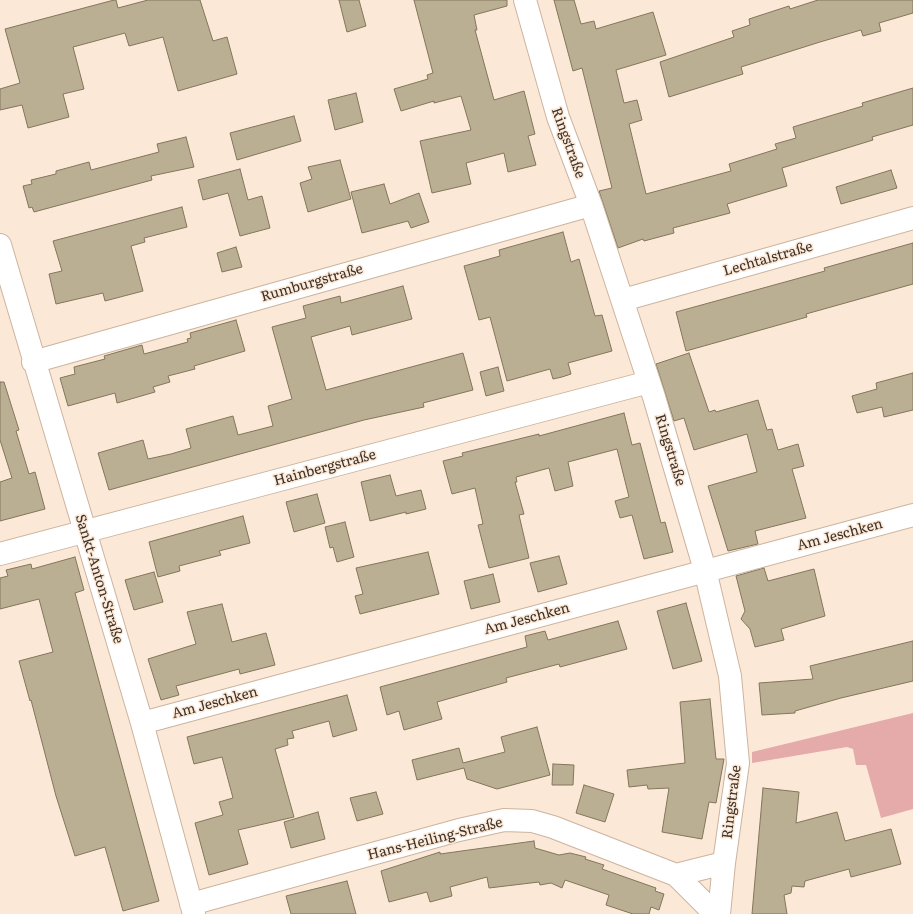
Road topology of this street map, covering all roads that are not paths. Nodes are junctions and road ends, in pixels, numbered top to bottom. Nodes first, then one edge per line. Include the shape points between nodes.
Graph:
1 (525, 0) edge
2 (591, 205) junction
3 (913, 218) edge
4 (0, 245) edge
5 (623, 300) junction
6 (33, 362) junction
7 (649, 382) junction
8 (913, 515) edge
9 (85, 532) junction
10 (0, 554) edge
11 (705, 570) junction
12 (142, 723) junction
13 (724, 862) junction
14 (676, 875) junction
15 (193, 909) edge
16 (715, 914) edge
17 (719, 914) edge

1 - 2 street, Ringstraße via 558,117
2 - 5 street, Ringstraße
2 - 6 street, Rumburgstraße
3 - 5 street, Lechtalstraße
4 - 6 street, Sankt-Anton-Straße
5 - 7 street, Ringstraße
6 - 9 street, Sankt-Anton-Straße
7 - 9 street, Hainbergstraße
7 - 11 street, Ringstraße
8 - 11 street, Am Jeschken
9 - 10 street, Hainbergstraße
9 - 12 street, Sankt-Anton-Straße
11 - 12 street, Am Jeschken
11 - 13 street, Ringstraße via 730,676 738,764
12 - 15 street, Sankt-Anton-Straße
13 - 14 street
13 - 17 street, Ringstraße
14 - 15 street, Hans-Heiling-Straße via 553,828 532,822 504,820 459,830
14 - 16 street, Hans-Heiling-Straße

